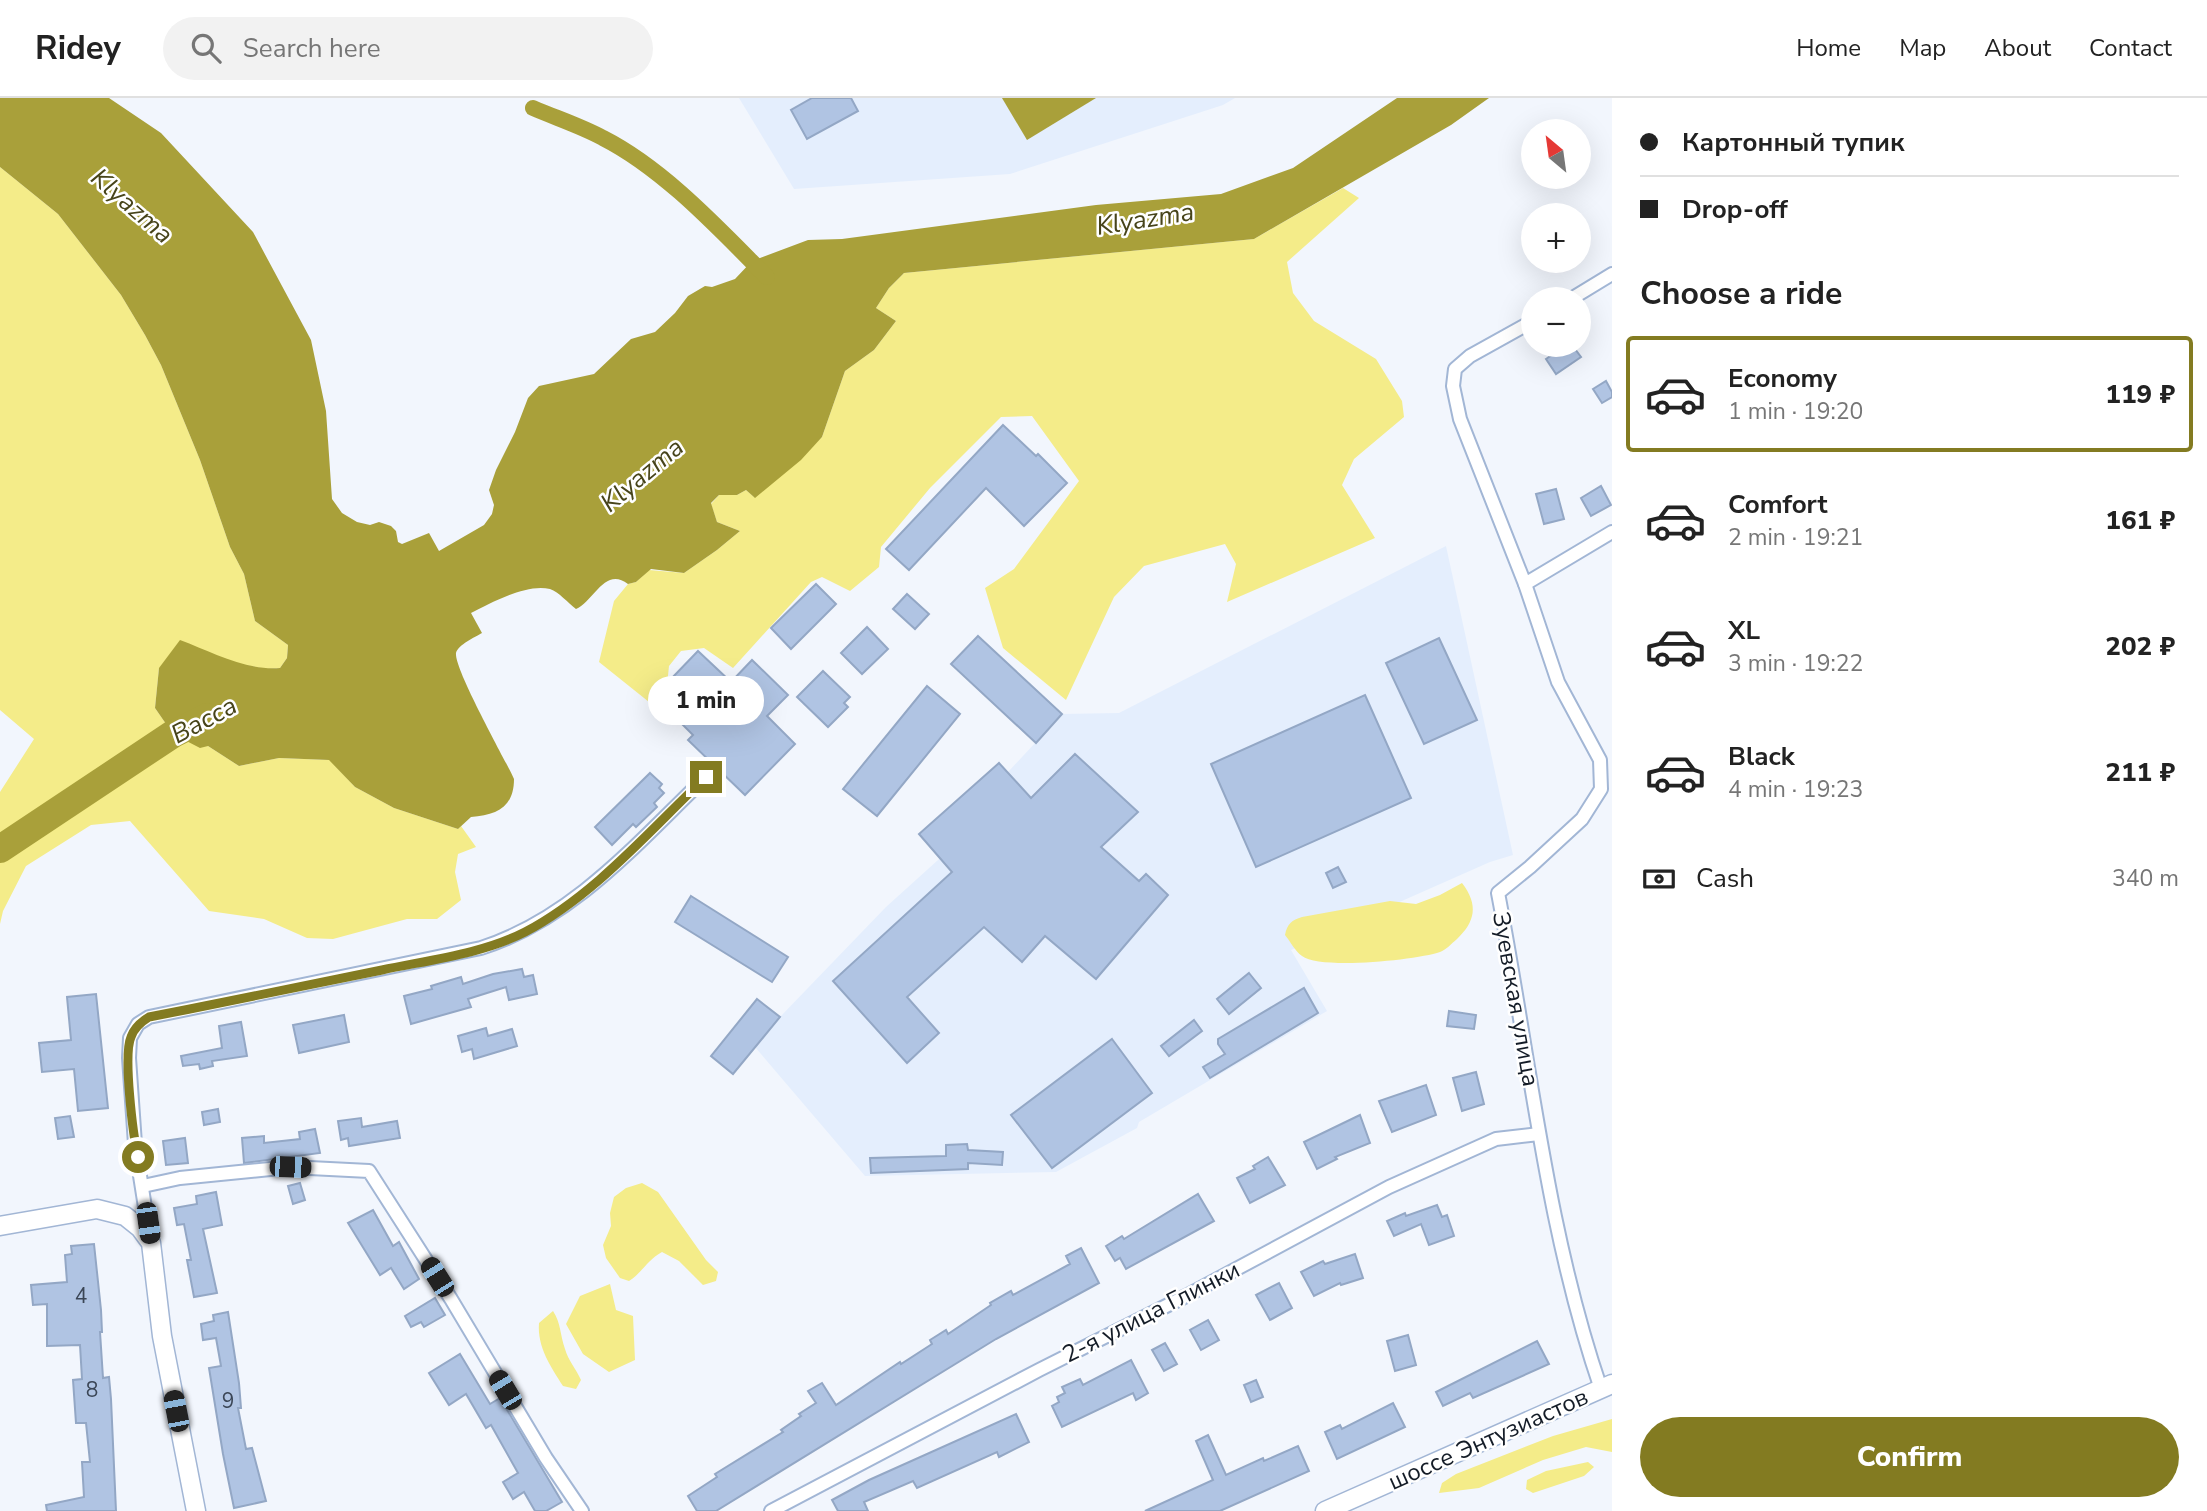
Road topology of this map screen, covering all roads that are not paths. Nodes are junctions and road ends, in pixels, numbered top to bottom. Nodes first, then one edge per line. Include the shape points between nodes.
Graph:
1 (1612, 274) edge
2 (1591, 287) edge
3 (1521, 328) edge
4 (1612, 532) edge
5 (1525, 584) junction
6 (706, 777) dead end
7 (1607, 787) edge
8 (1539, 1133) junction
9 (143, 1186) junction
10 (0, 1226) edge
11 (151, 1242) junction
12 (1606, 1387) edge
13 (195, 1511) edge
14 (582, 1511) edge
15 (771, 1511) edge
16 (1327, 1511) edge

1 - 2 street
3 - 5 street, Зуевская улица via 1455,369 1452,386 1460,419
4 - 5 street
5 - 7 street, Зуевская улица via 1558,682 1600,760
6 - 9 street via 593,885 524,932 481,948 149,1017 138,1024 130,1038 129,1058
7 - 8 street, Зуевская улица via 1582,819 1498,893
8 - 12 street, Зуевская улица via 1586,1345
8 - 15 street, 2-я улица Глинки via 1496,1139 1389,1187
9 - 11 street
9 - 14 street via 290,1167 369,1171
10 - 11 street via 97,1209 125,1216
11 - 13 street via 162,1336
12 - 16 street, шоссе Энтузиастов

